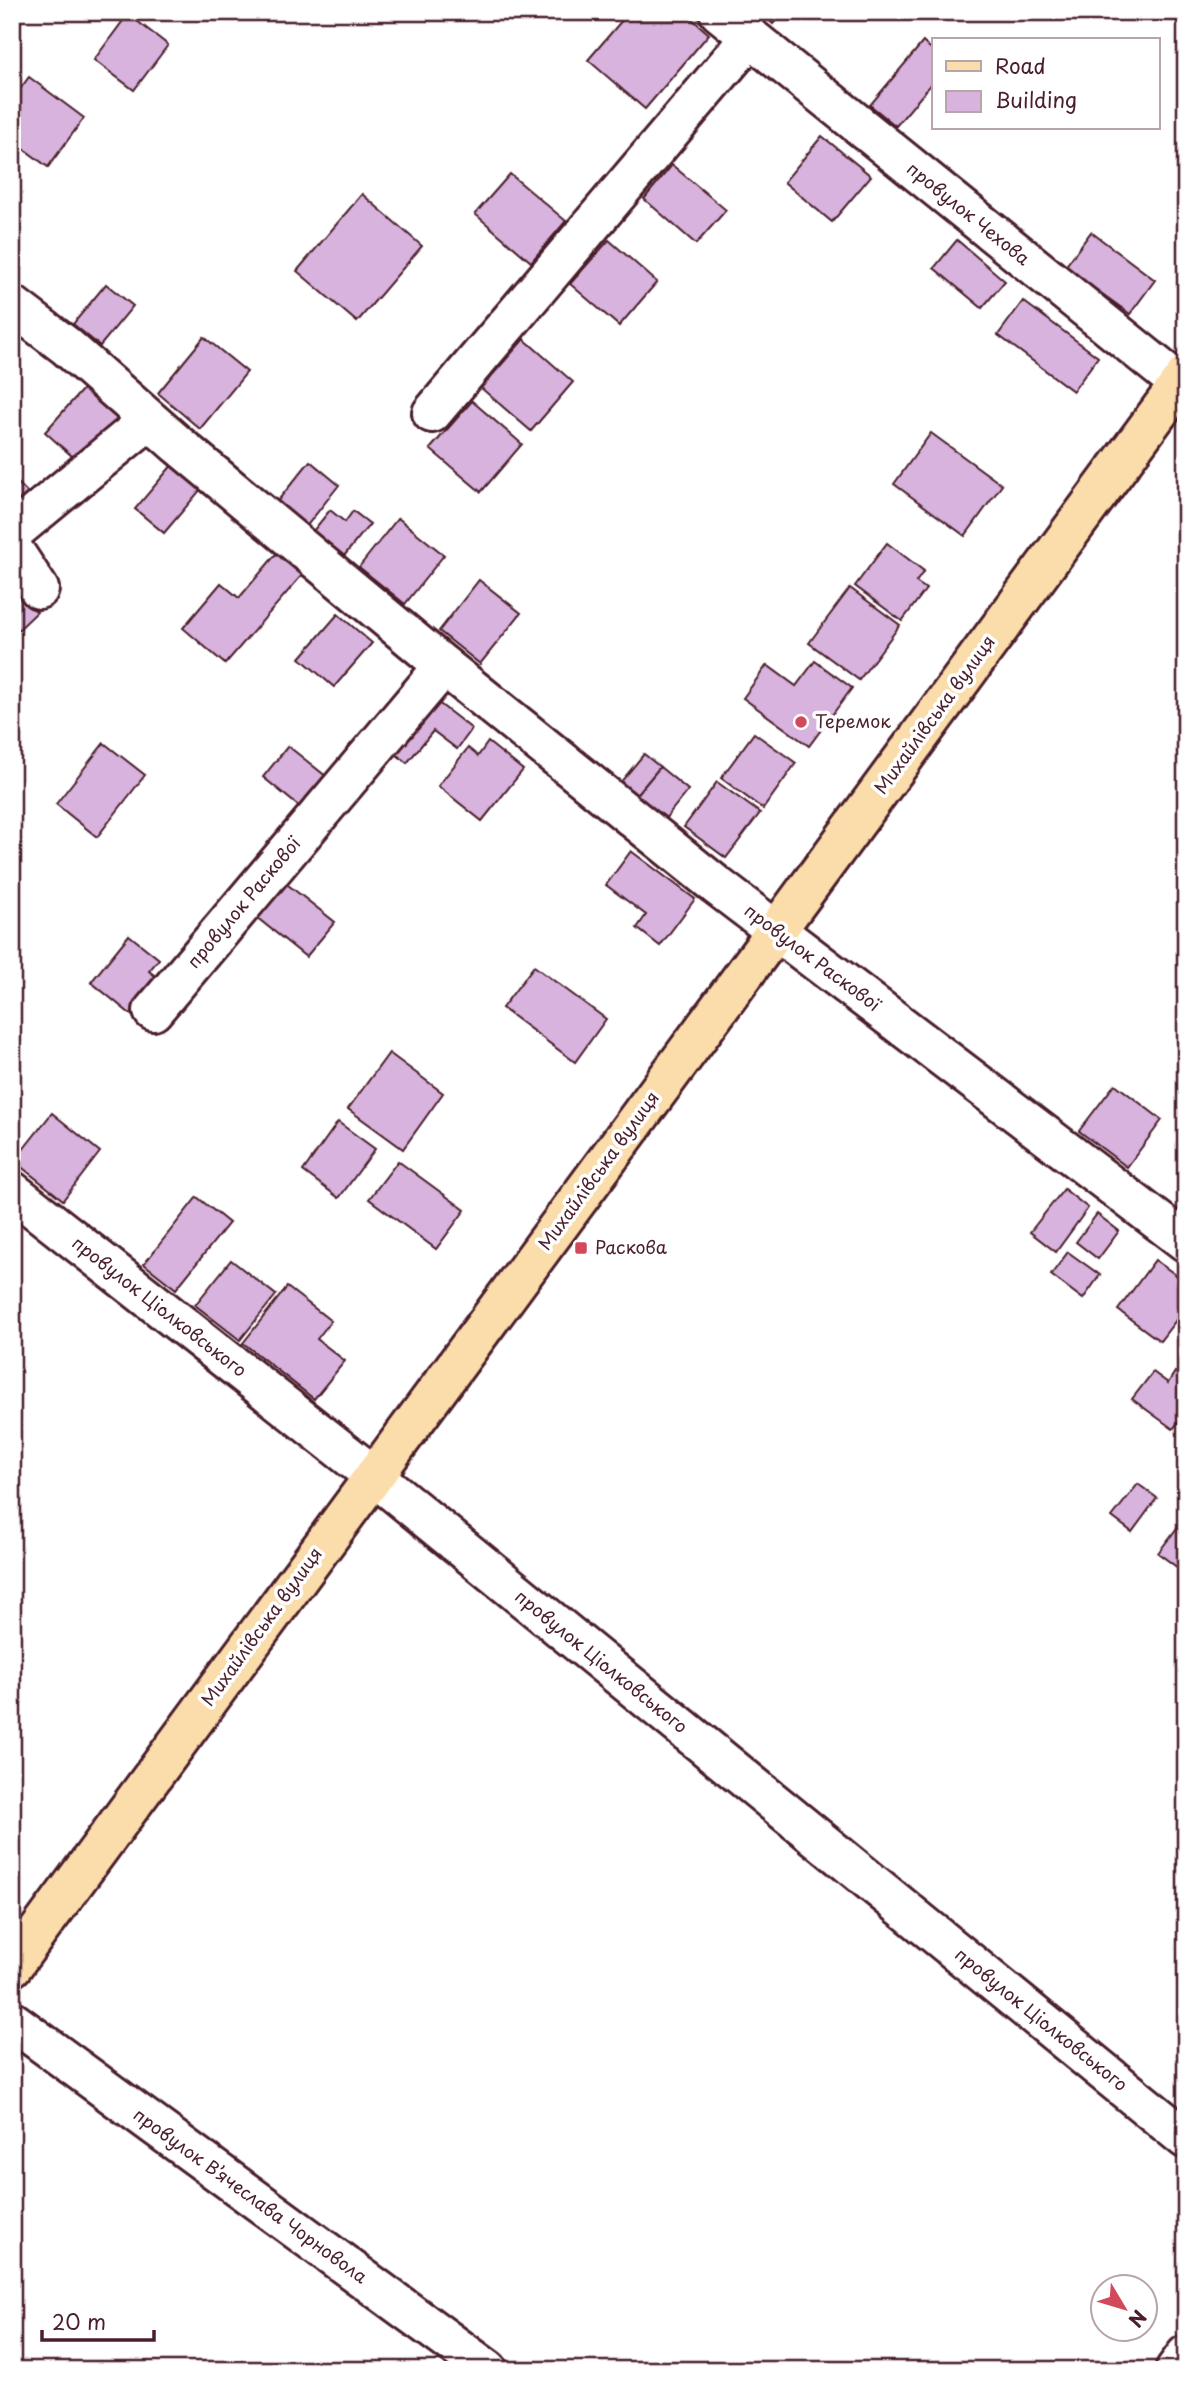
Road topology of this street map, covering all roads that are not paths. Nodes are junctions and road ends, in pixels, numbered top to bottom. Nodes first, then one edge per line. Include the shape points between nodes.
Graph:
1 (719, 12) edge
2 (750, 39) junction
3 (12, 305) edge
4 (1184, 383) edge
5 (432, 413) dead end
6 (149, 420) junction
7 (12, 533) edge
8 (12, 548) edge
9 (39, 589) dead end
10 (443, 666) junction
11 (776, 931) junction
12 (153, 1011) dead end
13 (12, 1191) edge
14 (1186, 1242) edge
15 (373, 1476) junction
16 (12, 1967) edge
17 (12, 2021) edge
18 (1186, 2138) edge
19 (1186, 2355) edge
20 (488, 2370) edge
21 (1175, 2370) edge

1 - 2 street, провулок Чехова
2 - 4 street, провулок Чехова
2 - 5 street
3 - 6 street, провулок Раскової
4 - 11 main road, Михайлівська вулиця
6 - 7 street
6 - 10 street, провулок Раскової
8 - 9 street
10 - 11 street, провулок Раскової
10 - 12 street, провулок Раскової
11 - 14 street, провулок Раскової
11 - 15 main road, Михайлівська вулиця
13 - 15 street, провулок Ціолковського
15 - 16 main road, Михайлівська вулиця
15 - 18 street, провулок Ціолковського
17 - 20 street, провулок Вʼячеслава Чорновола
19 - 21 street

